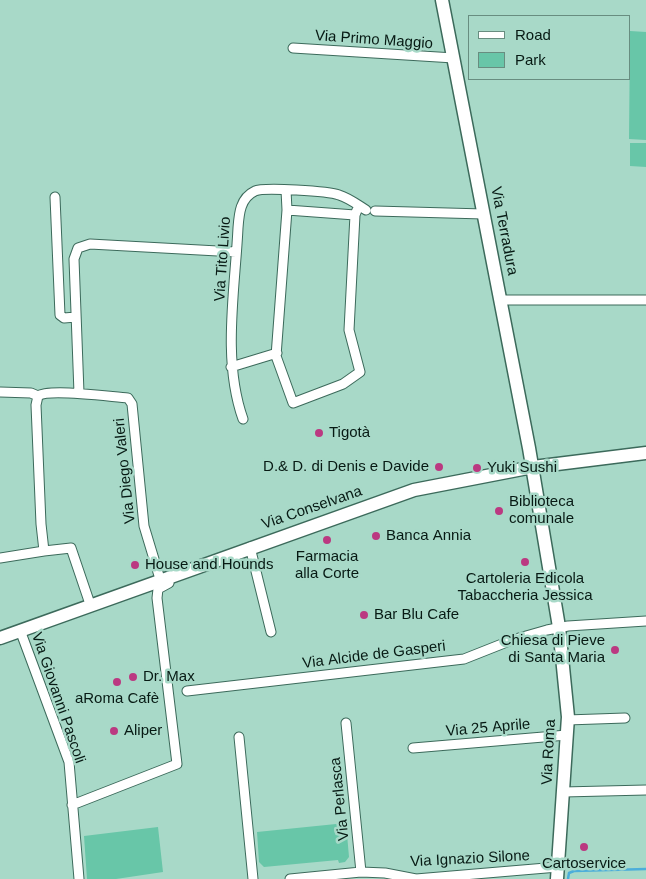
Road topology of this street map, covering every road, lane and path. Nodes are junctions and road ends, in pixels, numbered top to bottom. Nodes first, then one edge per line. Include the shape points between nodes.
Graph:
1 (442, 0) edge
2 (293, 48) dead end
3 (454, 58) junction
4 (286, 190) junction
5 (55, 197) dead end
6 (367, 209) junction
7 (287, 210) junction
8 (484, 214) junction
9 (355, 215) junction
10 (236, 252) junction
11 (500, 300) junction
12 (646, 300) edge
13 (76, 317) junction
14 (277, 353) junction
15 (231, 367) junction
16 (0, 392) edge
17 (80, 393) junction
18 (38, 396) junction
19 (243, 419) dead end
20 (646, 453) edge
21 (533, 468) junction
22 (250, 547) junction
23 (44, 551) junction
24 (0, 558) edge
25 (186, 570) junction
26 (160, 579) junction
27 (90, 604) junction
28 (646, 621) edge
29 (560, 627) junction
30 (20, 630) junction
31 (271, 632) dead end
32 (0, 638) edge
33 (187, 691) dead end
34 (625, 718) dead end
35 (568, 720) junction
36 (346, 723) dead end
37 (566, 735) junction
38 (240, 737) dead end
39 (413, 748) dead end
40 (646, 790) edge
41 (563, 792) junction
42 (72, 805) junction
43 (361, 872) junction
44 (557, 873) edge
45 (384, 876) edge
46 (79, 879) edge
47 (253, 879) edge
48 (290, 879) edge

1 - 3 main road, Via Terradura
2 - 3 street, Via Primo Maggio
3 - 8 main road, Via Terradura
4 - 6 street, Via Tito Livio via 338,194
4 - 7 street
4 - 10 street, Via Tito Livio via 255,191 244,199 239,211
5 - 13 street via 59,314 64,318
6 - 8 street, Via Tito Livio
6 - 9 street
7 - 9 street
7 - 14 street
8 - 11 main road, Via Terradura
9 - 14 street via 349,330 360,372 343,384 292,403
10 - 13 street via 85,245 78,248 74,259
10 - 15 street, Via Tito Livio
11 - 12 street
11 - 21 main road, Via Terradura
13 - 17 street
14 - 15 street
15 - 19 street, Via Tito Livio
16 - 18 street, Via Diego Valeri
17 - 18 street, Via Diego Valeri
17 - 26 street, Via Diego Valeri via 128,398 132,404 144,526
18 - 23 street via 36,414
20 - 21 main road, Via Conselvana
21 - 22 main road, Via Conselvana via 414,490
21 - 29 main road, Via Roma
22 - 25 main road, Via Conselvana
22 - 31 street
23 - 24 street
23 - 27 street via 71,548
25 - 26 main road, Via Conselvana
25 - 42 street via 181,578 162,586 157,592 177,764
26 - 27 main road, Via Conselvana
27 - 30 main road, Via Conselvana
28 - 29 street, Via Alcide de Gasperi
29 - 33 street, Via Alcide de Gasperi via 527,635 464,658
29 - 35 main road, Via Roma
30 - 32 main road, Via Conselvana
30 - 42 street, Via Giovanni Pascoli via 70,762
34 - 35 street
35 - 37 main road, Via Roma
36 - 43 street, Via Perlasca
37 - 39 street, Via 25 Aprile
37 - 41 main road, Via Roma
38 - 47 street
40 - 41 street
41 - 44 main road, Via Roma
42 - 46 street
43 - 45 street
43 - 48 street
44 - 45 street, Via Ignazio Silone via 416,879

